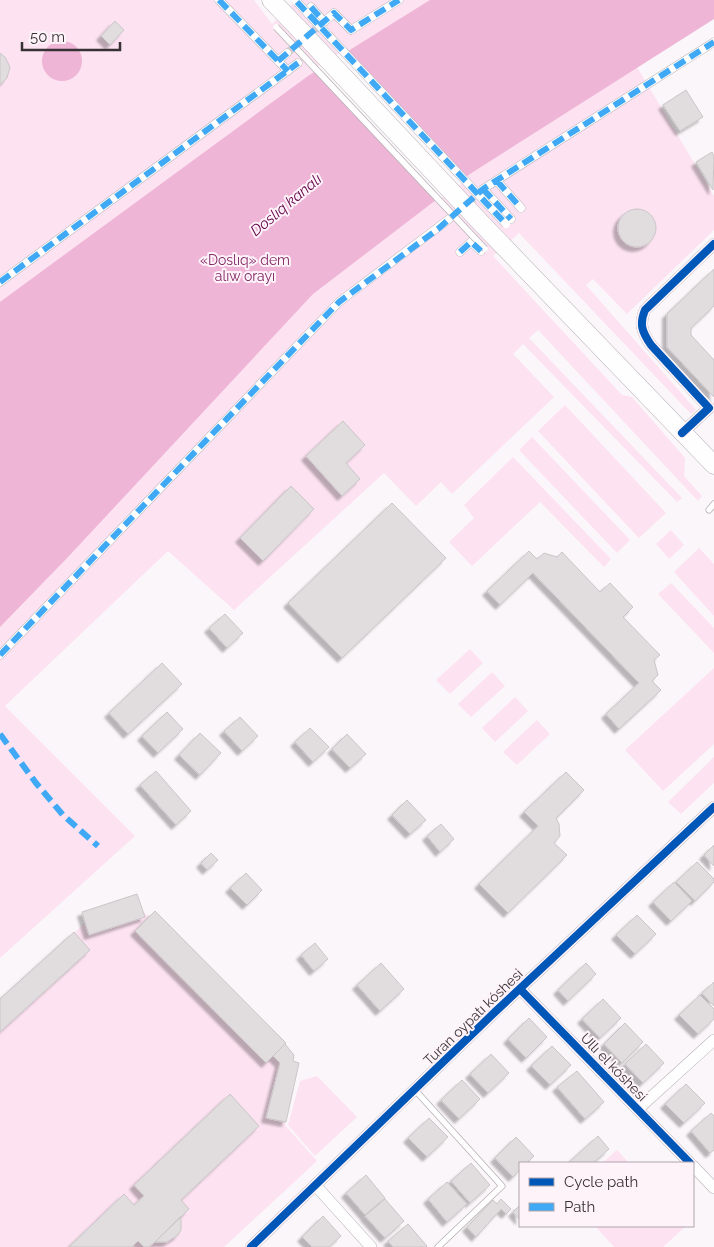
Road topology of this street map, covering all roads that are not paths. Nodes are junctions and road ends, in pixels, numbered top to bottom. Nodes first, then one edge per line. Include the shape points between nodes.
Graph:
1 (219, 0) edge
2 (272, 0) edge
3 (399, 0) edge
4 (297, 2) dead end
5 (312, 7) dead end
6 (276, 27) dead end
7 (714, 42) edge
8 (287, 53) tunnel mouth
9 (278, 61) junction
10 (298, 63) dead end
11 (288, 71) junction
12 (497, 181) junction
13 (521, 208) dead end
14 (449, 219) tunnel mouth
15 (714, 244) edge
16 (483, 250) joint
17 (460, 252) dead end
18 (0, 282) edge
19 (682, 432) junction
20 (714, 466) edge
21 (714, 504) edge
22 (709, 510) dead end
23 (0, 656) edge
24 (714, 807) edge
25 (520, 989) junction
26 (714, 1040) edge
27 (415, 1090) junction
28 (638, 1109) junction
29 (689, 1162) edge
30 (694, 1167) edge
31 (316, 1186) junction
32 (714, 1188) edge
33 (250, 1247) edge
34 (371, 1247) edge
35 (438, 1247) edge

1 - 9 street
2 - 19 main road, bridge
3 - 5 street via 351,30 334,13 324,22
4 - 12 street, bridge via 508,221 484,190
6 - 16 lane, bridge
7 - 12 street
8 - 9 street
9 - 11 street
10 - 11 street
11 - 18 street
12 - 13 street
14 - 23 street via 339,302
15 - 19 street via 645,310 640,321 651,345 709,408
16 - 17 street via 471,242
19 - 20 main road
21 - 22 lane
24 - 25 street, Turan oypatı kóshesi
25 - 27 street, Turan oypatı kóshesi
25 - 28 street, Ullı el kóshesi
26 - 28 street
27 - 31 street, Turan oypatı kóshesi
27 - 35 lane via 502,1186
28 - 29 street, Ullı el kóshesi
30 - 32 street
31 - 33 street, Turan oypatı kóshesi
31 - 34 street

